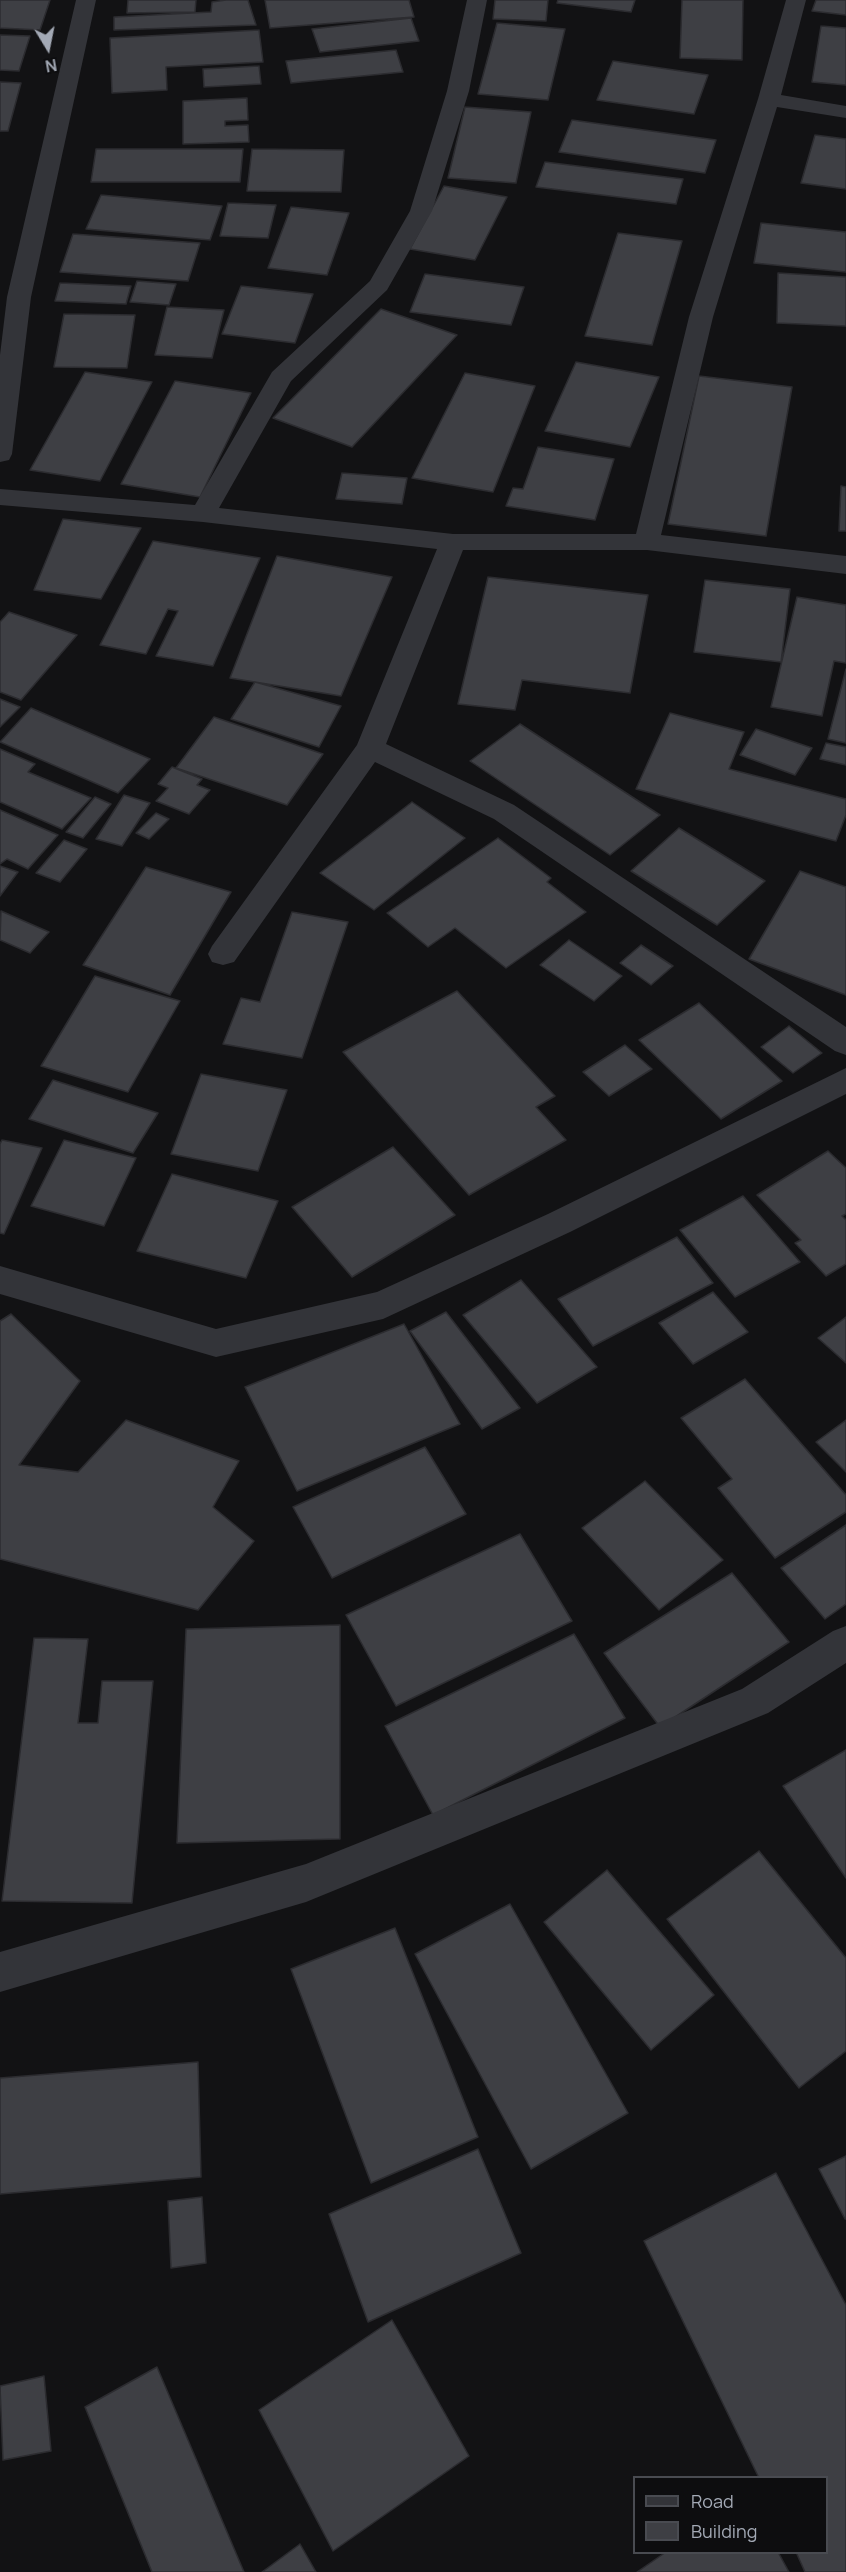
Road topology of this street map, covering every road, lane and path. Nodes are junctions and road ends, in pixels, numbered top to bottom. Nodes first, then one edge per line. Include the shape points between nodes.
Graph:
1 (86, 0) edge
2 (477, 0) edge
3 (796, 0) edge
4 (769, 99) junction
5 (846, 112) edge
6 (10, 292) edge
7 (0, 454) edge
8 (0, 497) edge
9 (203, 514) junction
10 (453, 542) junction
11 (647, 542) junction
12 (846, 565) edge
13 (370, 748) junction
14 (223, 954) dead end
15 (846, 1042) edge
16 (846, 1080) edge
17 (0, 1280) edge
18 (846, 1643) edge
19 (0, 1972) edge

1 - 6 street
2 - 9 street via 458,91 421,212 379,285 281,377
3 - 4 street
4 - 5 street
4 - 11 street via 701,317
6 - 7 street
8 - 9 street
9 - 10 street
10 - 11 street
10 - 13 street
11 - 12 street
13 - 14 street
13 - 15 street via 504,812
16 - 17 street via 559,1223 383,1305 216,1343
18 - 19 street via 755,1701 306,1883

